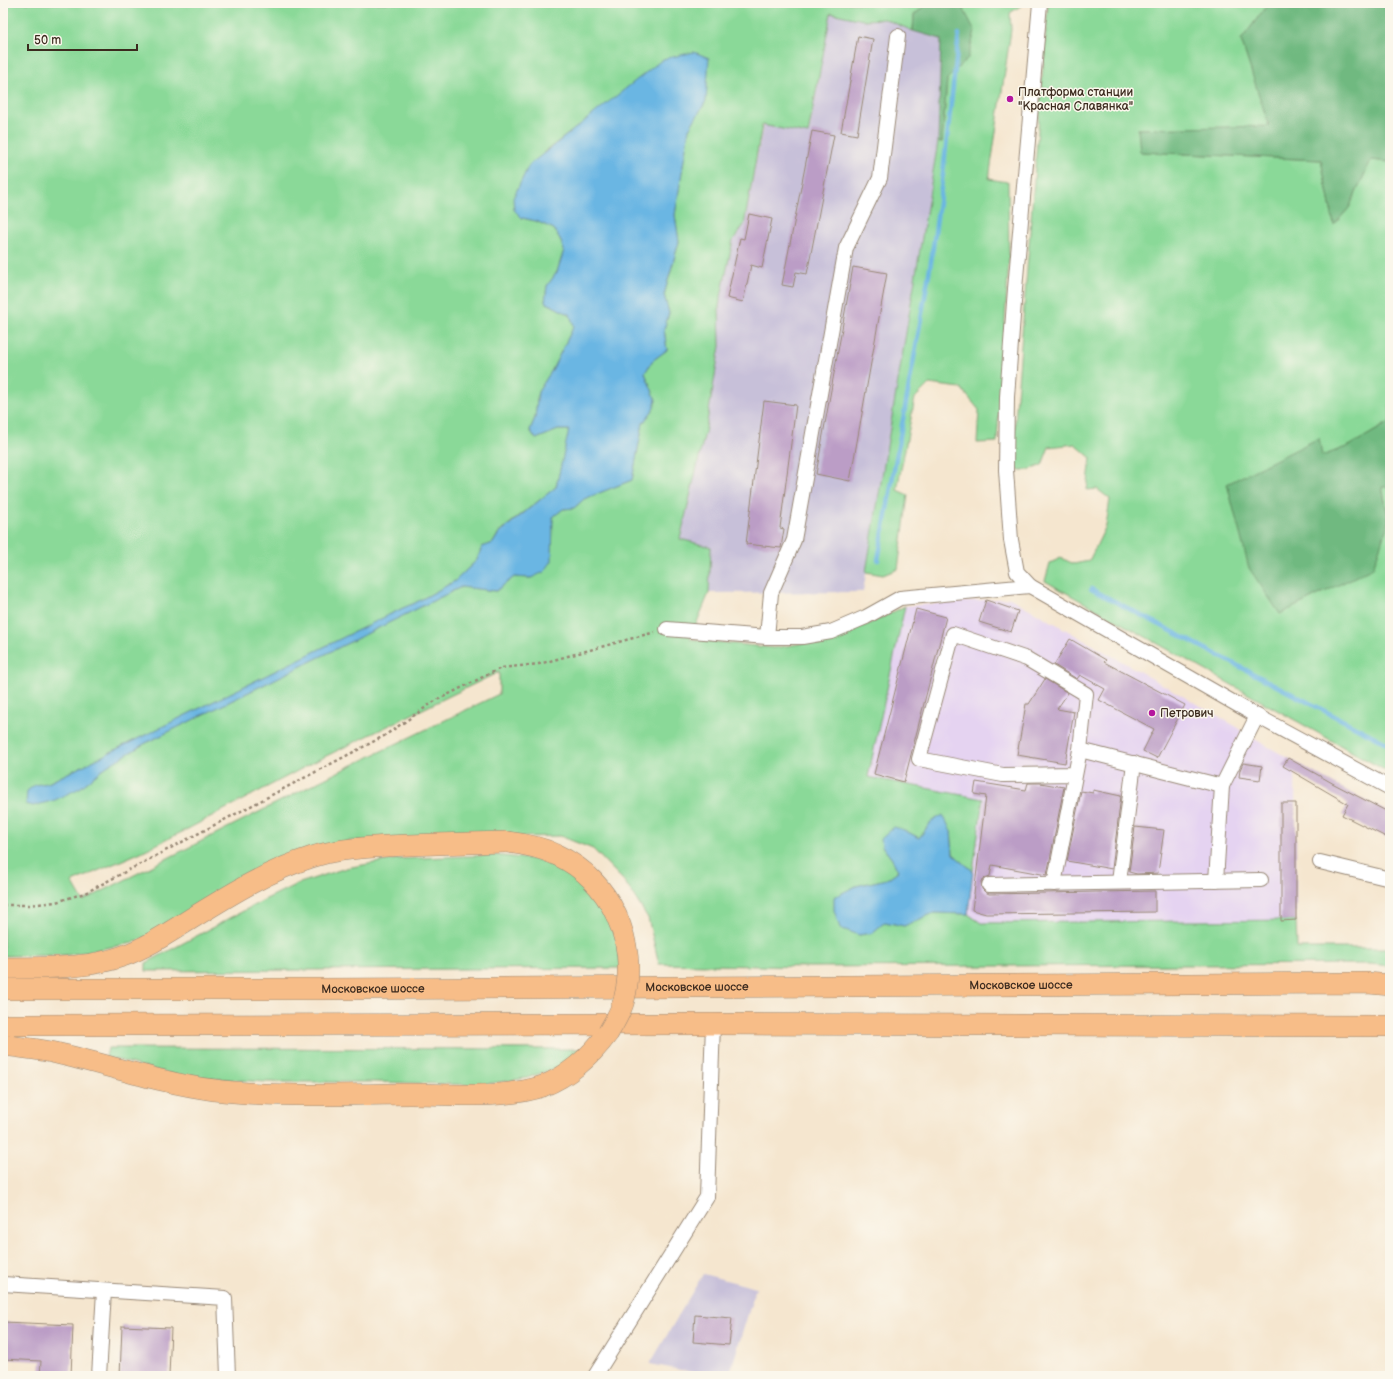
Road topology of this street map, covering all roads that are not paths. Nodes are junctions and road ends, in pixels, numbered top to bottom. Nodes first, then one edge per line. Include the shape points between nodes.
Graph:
1 (1040, 3) edge
2 (898, 36) dead end
3 (1030, 586) junction
4 (667, 629) road end
5 (767, 637) junction
6 (1257, 716) junction
7 (1080, 750) junction
8 (1134, 763) junction
9 (1075, 774) junction
10 (1222, 786) junction
11 (1390, 788) edge
12 (1320, 862) dead end
13 (1261, 880) dead end
14 (1390, 880) edge
15 (1216, 881) junction
16 (1119, 882) junction
17 (1054, 884) junction
18 (989, 885) dead end
19 (3, 968) edge
20 (1390, 985) edge
21 (3, 989) edge
22 (713, 1024) junction
23 (3, 1025) edge
24 (1390, 1026) edge
25 (3, 1046) edge
26 (3, 1284) edge
27 (104, 1291) junction
28 (99, 1376) edge
29 (228, 1376) edge
30 (595, 1376) edge

1 - 3 street via 1014,296 1006,470 1011,540 1017,572
2 - 5 street via 880,178 846,248 794,540 771,593
3 - 5 street via 900,598 866,617 831,632 802,637
3 - 6 street
4 - 5 street
6 - 10 street
6 - 11 street
7 - 8 street
7 - 9 street
7 - 9 street via 1086,694 1027,659 953,634 919,759 1003,775
8 - 10 street
8 - 16 street
9 - 17 street
10 - 15 street
12 - 14 street
13 - 15 street
15 - 16 street
16 - 17 street
17 - 18 street
19 - 25 highway, bridge via 96,964 123,956 157,940 256,882 314,856 352,849 507,842 530,845 558,855 578,867 599,887 617,916 629,967 624,1002 608,1033 591,1055 558,1079 525,1091 489,1094 317,1094 214,1090 140,1075 55,1052
20 - 21 highway, Московское шоссе via 1360,983
22 - 23 highway
22 - 24 highway
22 - 30 street via 707,1197
26 - 27 street
27 - 28 street
27 - 29 street via 225,1298

